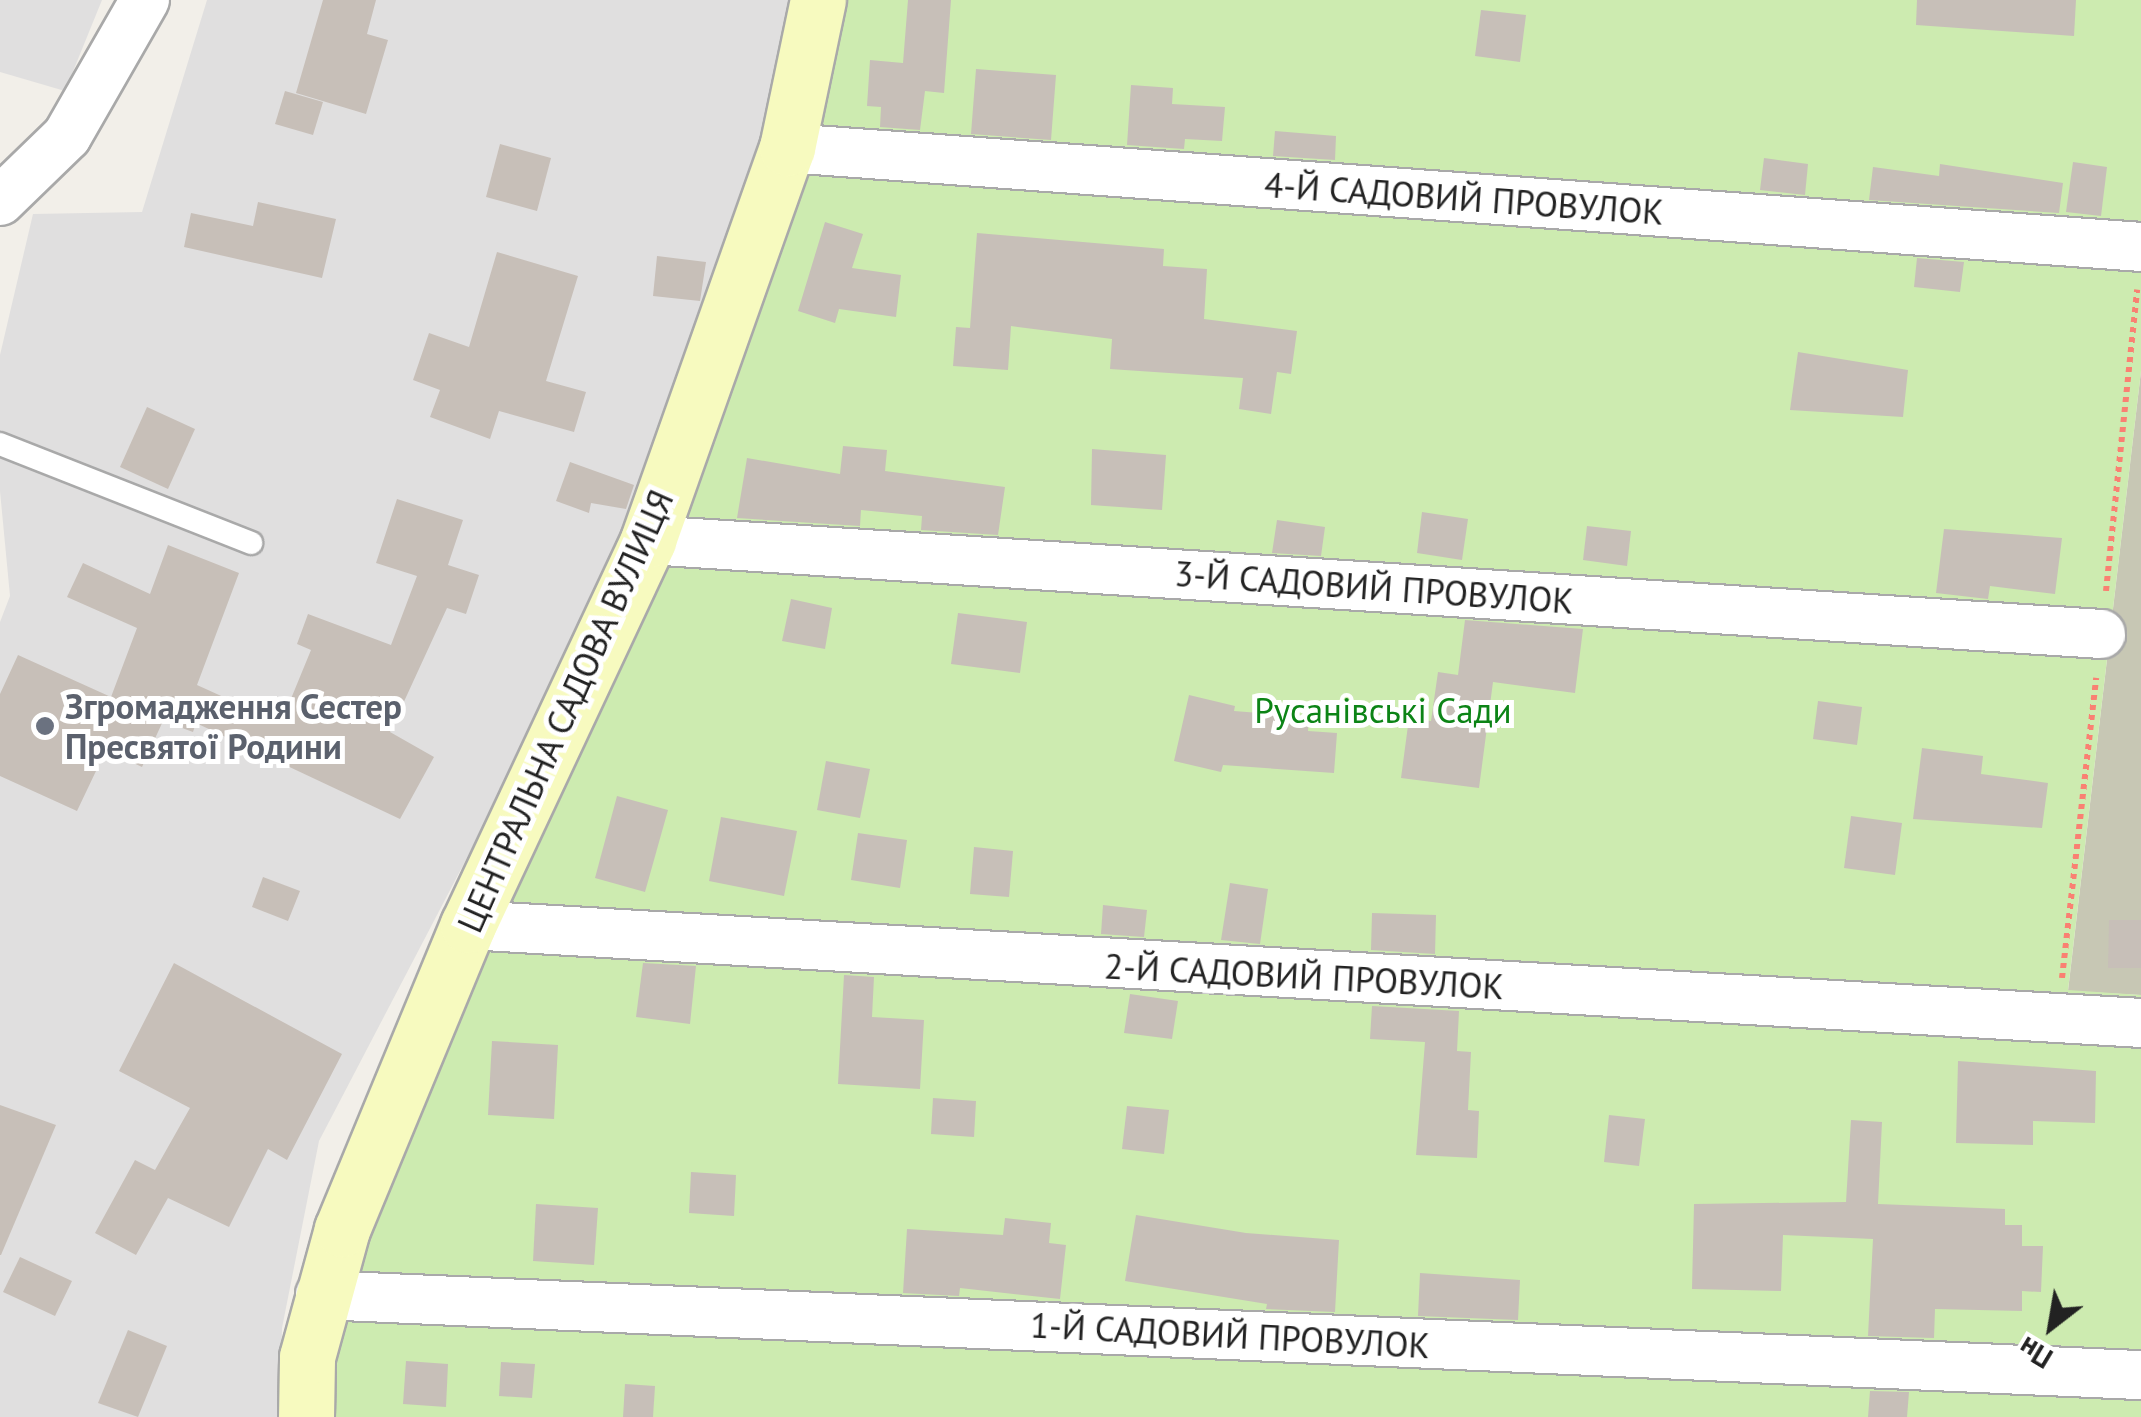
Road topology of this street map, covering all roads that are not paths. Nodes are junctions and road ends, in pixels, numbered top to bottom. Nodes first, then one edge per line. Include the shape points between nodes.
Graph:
1 (145, 0) edge
2 (818, 0) edge
3 (788, 148) junction
4 (0, 201) edge
5 (2141, 247) edge
6 (0, 444) edge
7 (648, 540) junction
8 (252, 543) dead end
9 (2101, 634) dead end
10 (468, 926) junction
11 (2141, 1022) edge
12 (320, 1295) junction
13 (2141, 1375) edge
14 (306, 1417) edge

1 - 4 street via 67,136
2 - 3 main road, ЦЕНТРАЛЬНА САДОВА ВУЛИЦЯ
3 - 5 street, 4-Й САДОВИЙ ПРОВУЛОК
3 - 7 main road, ЦЕНТРАЛЬНА САДОВА ВУЛИЦЯ
6 - 8 lane
7 - 9 street, 3-Й САДОВИЙ ПРОВУЛОК
7 - 10 main road, ЦЕНТРАЛЬНА САДОВА ВУЛИЦЯ
10 - 11 street, 2-Й САДОВИЙ ПРОВУЛОК
10 - 12 main road, ЦЕНТРАЛЬНА САДОВА ВУЛИЦЯ
12 - 13 street, 1-Й САДОВИЙ ПРОВУЛОК
12 - 14 main road, ЦЕНТРАЛЬНА САДОВА ВУЛИЦЯ via 307,1357

